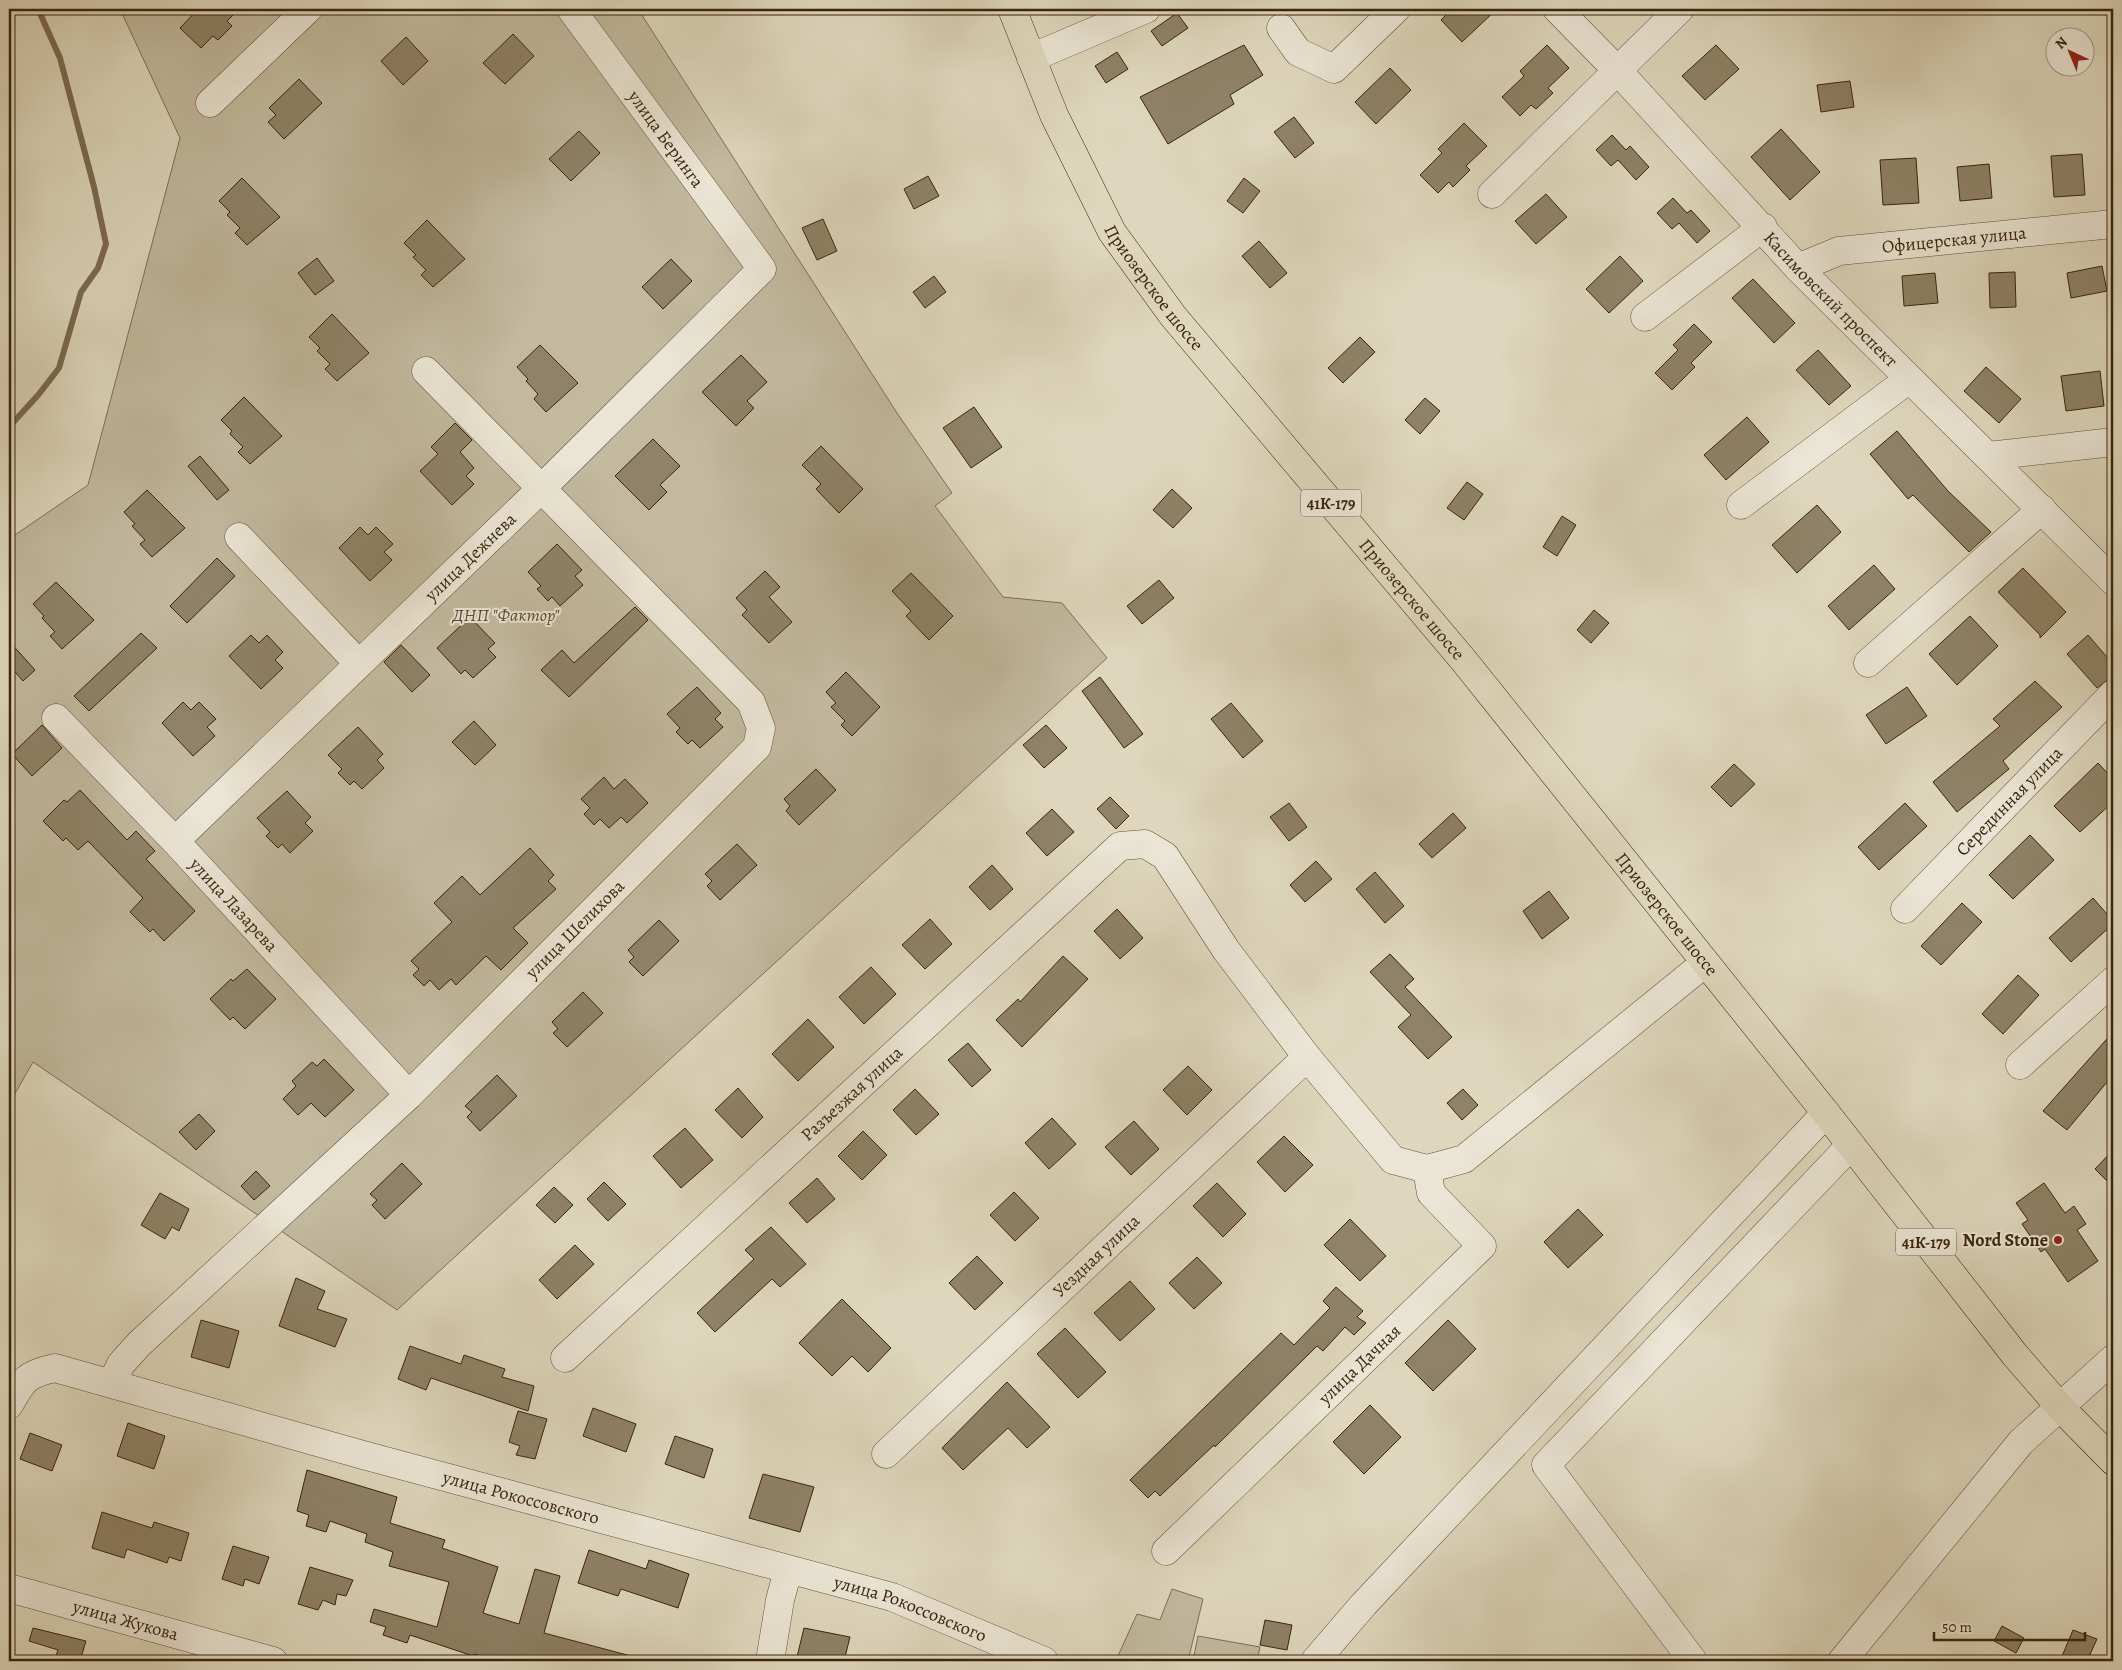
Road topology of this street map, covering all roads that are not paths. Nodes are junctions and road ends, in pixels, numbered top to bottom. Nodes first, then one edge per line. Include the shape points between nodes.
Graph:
1 (308, 9) edge
2 (571, 9) edge
3 (1012, 9) edge
4 (1146, 9) edge
5 (1396, 9) edge
6 (1557, 9) edge
7 (1680, 9) edge
8 (1281, 28) dead end
9 (1031, 58) junction
10 (1617, 70) junction
11 (210, 103) dead end
12 (1492, 194) dead end
13 (2113, 224) edge
14 (1763, 227) junction
15 (762, 268) joint
16 (1798, 268) junction
17 (1645, 317) dead end
18 (426, 371) dead end
19 (1909, 379) junction
20 (2113, 442) edge
21 (1988, 456) junction
22 (542, 488) junction
23 (1741, 505) dead end
24 (2042, 509) junction
25 (239, 537) dead end
26 (2113, 581) edge
27 (358, 663) junction
28 (1868, 663) dead end
29 (2113, 694) edge
30 (56, 718) dead end
31 (175, 841) junction
32 (1905, 909) dead end
33 (1705, 963) junction
34 (2113, 981) edge
35 (1307, 1057) junction
36 (2020, 1065) dead end
37 (409, 1095) junction
38 (1826, 1113) junction
39 (1851, 1145) junction
40 (1427, 1169) junction
41 (565, 1358) dead end
42 (2113, 1359) edge
43 (112, 1383) junction
44 (9, 1406) edge
45 (2060, 1407) junction
46 (886, 1454) dead end
47 (2113, 1461) edge
48 (1166, 1551) dead end
49 (788, 1570) junction
50 (9, 1588) edge
51 (1027, 1658) edge
52 (273, 1661) edge
53 (770, 1661) edge
54 (1315, 1661) edge
55 (1692, 1661) edge
56 (1842, 1661) edge

1 - 11 street
2 - 15 street, улица Беринга
3 - 9 main road, Приозерское шоссе / 41К-179
4 - 9 street
5 - 8 street via 1334,69 1298,52
6 - 10 street, Касимовский проспект
7 - 10 street
9 - 33 main road, Приозерское шоссе / 41К-179 via 1054,115 1112,232 1173,316 1465,662
10 - 12 street
10 - 14 street, Касимовский проспект
13 - 16 street, Офицерская улица via 1839,251
14 - 16 street, Касимовский проспект
14 - 17 street
15 - 22 street, улица Дежнева
16 - 19 street, Касимовский проспект
18 - 22 street, улица Шелихова
19 - 21 street, Касимовский проспект
19 - 23 street
20 - 21 street
21 - 24 street, Касимовский проспект
22 - 27 street, улица Дежнева
22 - 37 street, улица Шелихова via 751,702 761,728 757,747
24 - 26 street, Касимовский проспект
24 - 28 street
25 - 27 street
27 - 31 street, улица Дежнева
29 - 32 street, Серединная улица
30 - 31 street, улица Лазарева
31 - 37 street, улица Лазарева
33 - 38 main road, Приозерское шоссе / 41К-179
33 - 40 street via 1464,1159
34 - 36 street
35 - 40 street via 1393,1160
35 - 41 street, Разъезжая улица via 1226,950 1165,856 1145,844 1120,846
35 - 46 street, Уездная улица
37 - 43 street, улица Шелихова via 139,1344 121,1364
38 - 39 main road, 41К-179
38 - 54 street via 1364,1604
39 - 45 main road, 41К-179
39 - 55 street via 1546,1465
40 - 48 street, улица Дачная via 1431,1193 1482,1246
42 - 45 street
43 - 44 street, улица Рокоссовского via 55,1368 32,1373
43 - 49 street, улица Рокоссовского
45 - 47 main road, 41К-179
45 - 56 street via 2021,1442
49 - 51 street, улица Рокоссовского via 892,1597
49 - 53 street
50 - 52 street, улица Жукова

